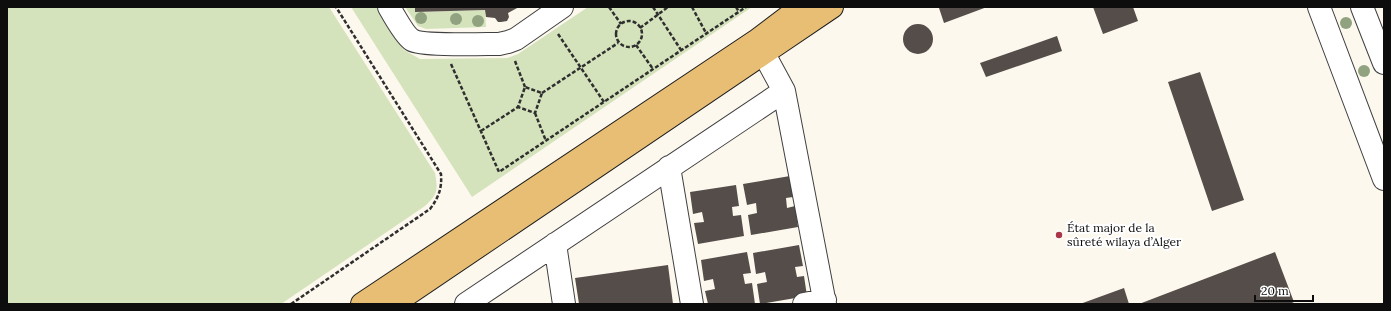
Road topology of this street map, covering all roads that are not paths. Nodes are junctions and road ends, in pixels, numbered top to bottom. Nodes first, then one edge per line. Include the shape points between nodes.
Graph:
1 (389, 7) edge
2 (801, 7) edge
3 (832, 7) edge
4 (1319, 7) edge
5 (1362, 7) edge
6 (554, 12) edge
7 (760, 47) junction
8 (1383, 55) edge
9 (784, 91) junction
10 (669, 167) junction
11 (1384, 179) edge
12 (555, 244) junction
13 (818, 303) edge
14 (362, 304) edge
15 (393, 304) edge
16 (466, 304) edge
17 (564, 304) edge
18 (692, 304) edge

1 - 6 lane via 411,40 424,43 508,42
2 - 7 main road
3 - 7 main road
4 - 11 lane
5 - 8 lane
7 - 9 lane
7 - 14 main road
7 - 15 main road
9 - 10 lane
9 - 13 lane
10 - 12 lane
10 - 18 lane
12 - 16 lane
12 - 17 lane

